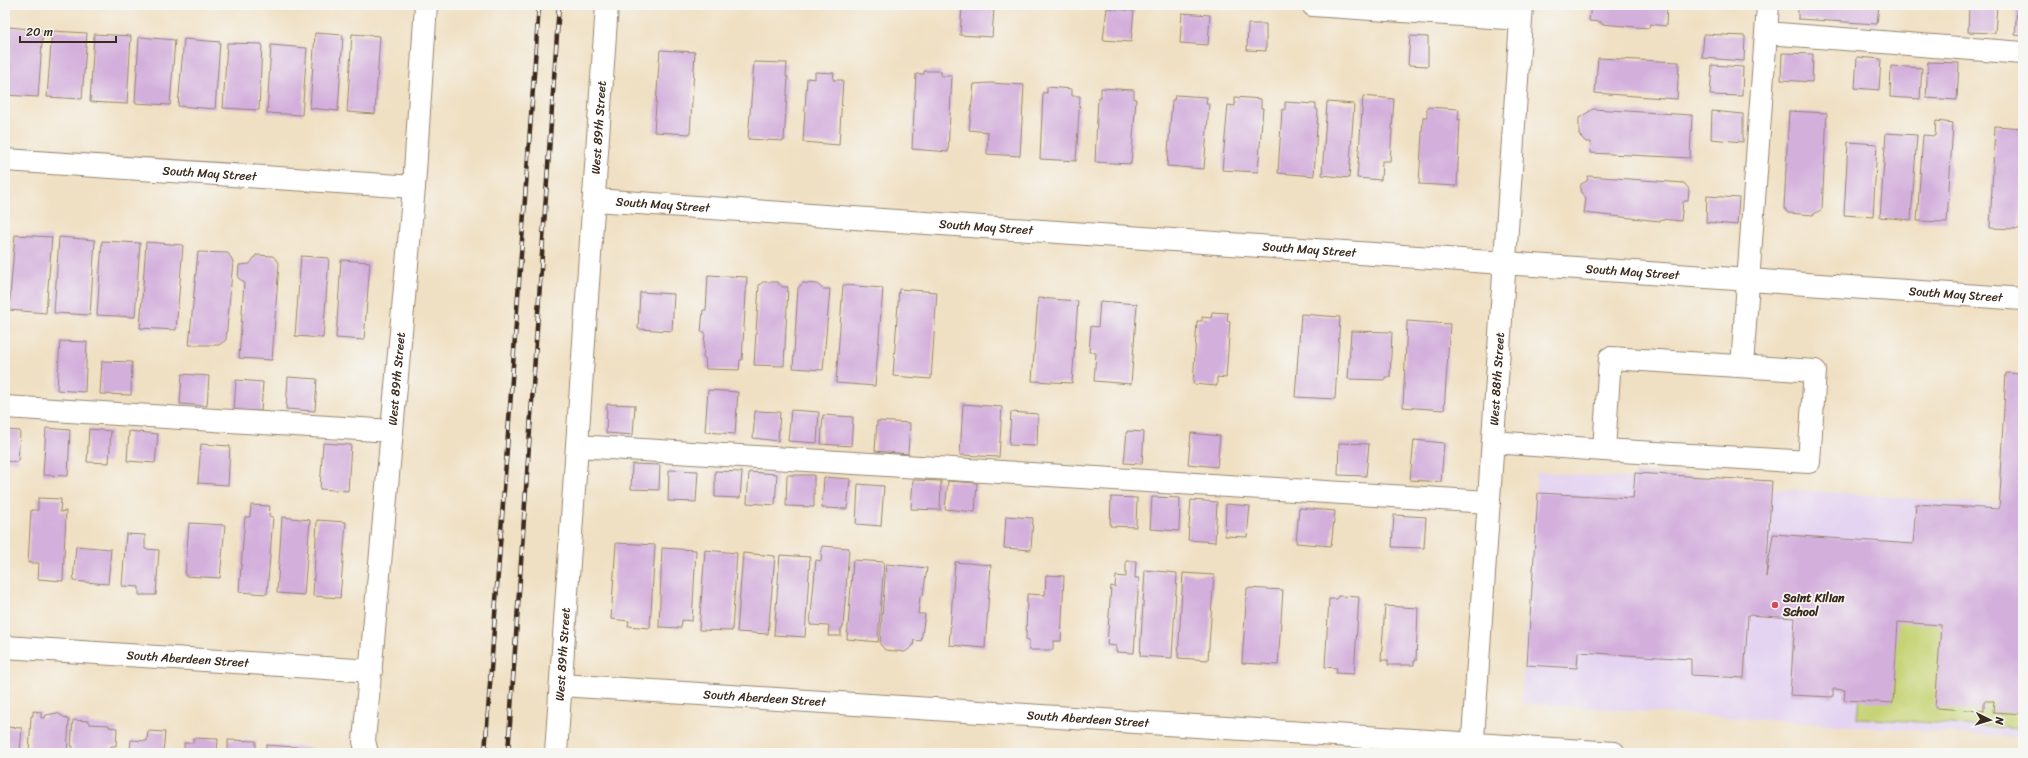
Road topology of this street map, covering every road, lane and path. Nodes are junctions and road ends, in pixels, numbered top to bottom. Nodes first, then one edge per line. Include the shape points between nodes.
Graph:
1 (426, 5) edge
2 (607, 5) edge
3 (1313, 5) edge
4 (1768, 5) edge
5 (1521, 12) edge
6 (1766, 33) junction
7 (2023, 53) edge
8 (5, 160) edge
9 (414, 188) junction
10 (595, 200) junction
11 (1505, 263) junction
12 (1749, 280) junction
13 (2023, 299) edge
14 (1742, 366) junction
15 (5, 407) edge
16 (392, 431) junction
17 (1493, 442) junction
18 (577, 446) junction
19 (1604, 450) junction
20 (1489, 502) junction
21 (5, 647) edge
22 (371, 671) junction
23 (561, 685) junction
24 (1472, 748) edge
25 (367, 753) edge
26 (556, 753) edge
27 (1614, 753) edge

1 - 9 street, West 89th Street
2 - 10 street, West 89th Street
3 - 5 street
4 - 6 street
5 - 11 street, West 88th Street
6 - 7 street
6 - 12 street
8 - 9 street, South May Street
9 - 16 street, West 89th Street
10 - 11 street, South May Street
10 - 18 street, West 89th Street
11 - 12 street, South May Street
11 - 17 street, West 88th Street
12 - 13 street, South May Street
12 - 14 street
14 - 19 street via 1610,358
14 - 19 street via 1815,371 1809,462
15 - 16 street
16 - 22 street, West 89th Street
17 - 19 street
17 - 20 street, West 88th Street
18 - 20 street
18 - 23 street, West 89th Street
20 - 24 street, West 88th Street
21 - 22 street, South Aberdeen Street
22 - 25 street, West 89th Street via 364,741
23 - 24 street, South Aberdeen Street
23 - 26 street, West 89th Street
24 - 27 street, South Aberdeen Street

